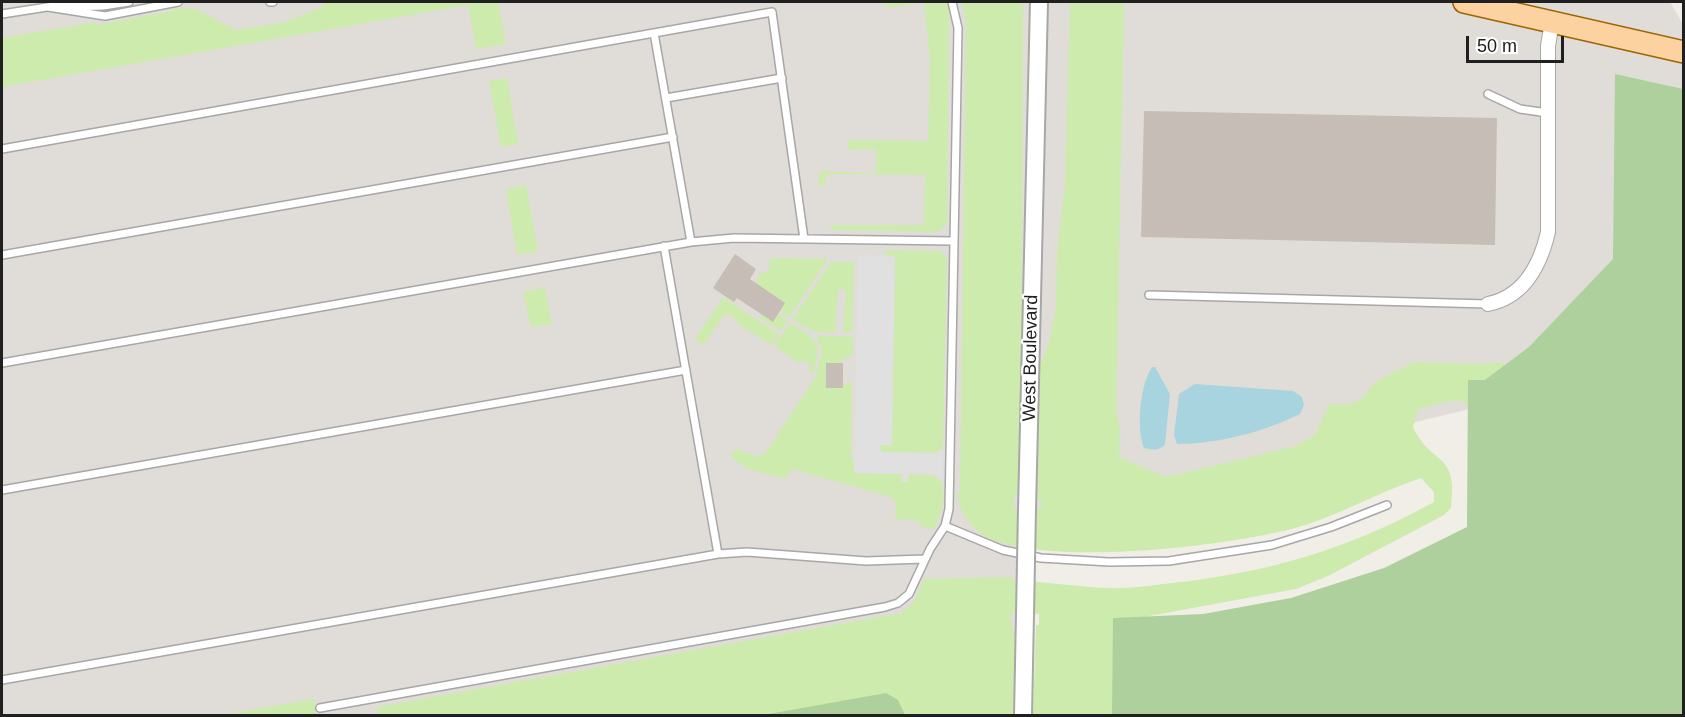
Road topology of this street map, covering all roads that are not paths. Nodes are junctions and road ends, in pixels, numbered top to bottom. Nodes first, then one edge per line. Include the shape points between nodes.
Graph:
1 (57, 2) edge
2 (63, 2) edge
3 (79, 2) edge
4 (129, 2) edge
5 (178, 2) edge
6 (952, 2) edge
7 (1039, 2) edge
8 (1464, 2) edge
9 (48, 7) junction
10 (2, 15) edge
11 (1552, 22) junction
12 (654, 33) junction
13 (1683, 52) edge
14 (782, 78) junction
15 (1488, 94) dead end
16 (666, 98) junction
17 (1548, 112) junction
18 (673, 137) junction
19 (2, 149) edge
20 (804, 239) junction
21 (954, 241) junction
22 (691, 242) junction
23 (664, 246) junction
24 (2, 255) edge
25 (1149, 295) dead end
26 (1488, 304) joint
27 (2, 363) edge
28 (686, 369) junction
29 (2, 490) edge
30 (1387, 505) dead end
31 (945, 526) junction
32 (718, 554) junction
33 (924, 560) junction
34 (2, 680) edge
35 (320, 708) dead end
36 (1023, 716) edge

1 - 9 lane
2 - 9 lane
3 - 9 lane
4 - 9 lane
5 - 9 lane via 105,16
6 - 21 lane via 958,28
7 - 36 street, West Boulevard, bridge
8 - 11 main road
9 - 10 lane
11 - 13 main road
11 - 17 street
12 - 14 lane via 772,12
12 - 16 lane
12 - 19 lane
14 - 16 lane
14 - 20 lane
15 - 17 lane via 1520,109
16 - 18 lane
17 - 26 street via 1548,232 1543,255 1531,277 1516,292 1503,301
18 - 22 lane
18 - 24 lane
20 - 21 lane
20 - 22 lane
21 - 31 lane via 949,509
22 - 23 lane
23 - 27 lane
23 - 28 lane
25 - 26 lane
28 - 29 lane
28 - 32 lane
30 - 31 lane via 1272,545 1169,561 1041,558 1003,550
31 - 33 lane
32 - 33 lane
32 - 34 lane
33 - 35 lane via 909,594 885,607

